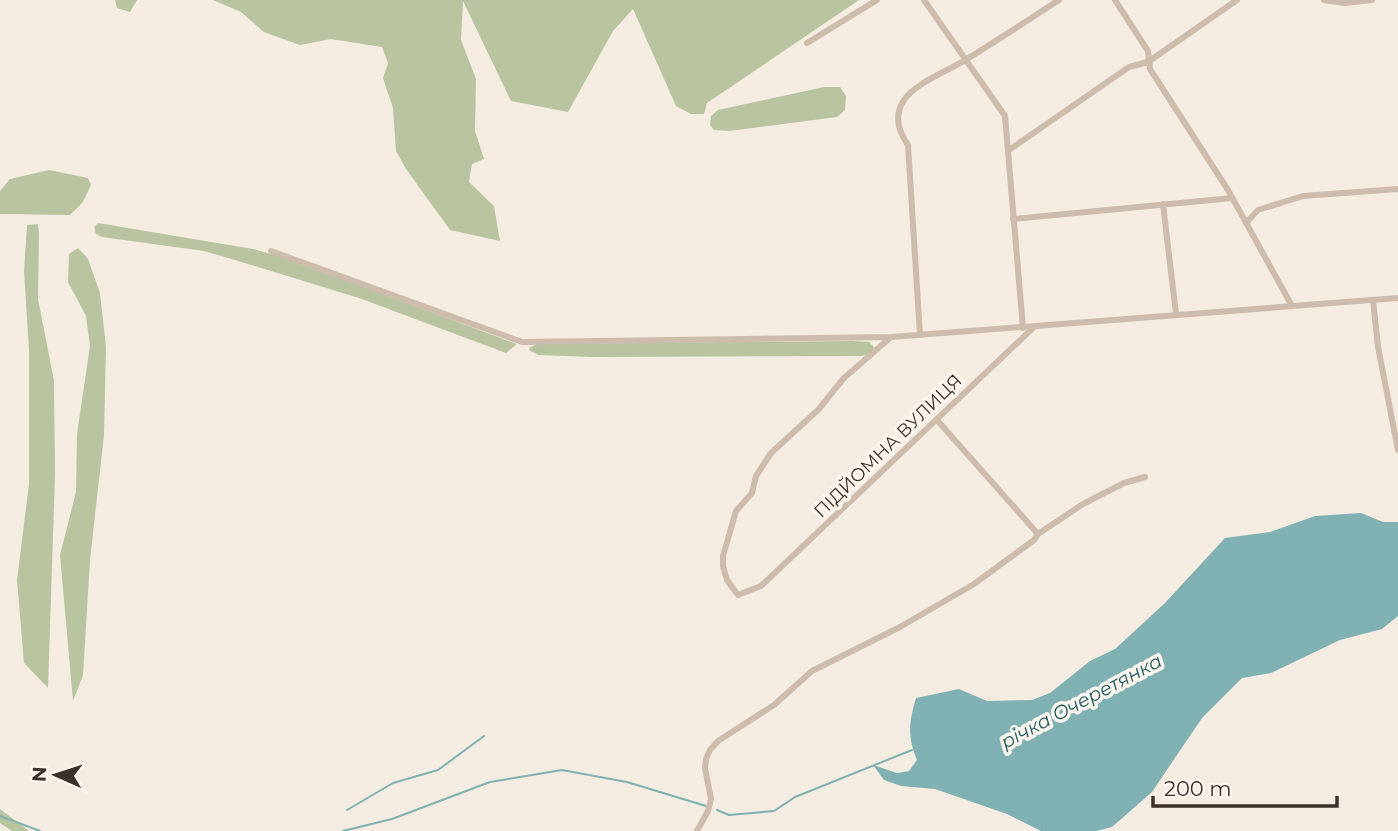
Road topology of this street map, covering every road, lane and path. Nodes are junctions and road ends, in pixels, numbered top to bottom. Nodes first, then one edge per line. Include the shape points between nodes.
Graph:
1 (877, 0) edge
2 (924, 0) edge
3 (1059, 0) edge
4 (1115, 0) edge
5 (1237, 0) edge
6 (1324, 0) edge
7 (1372, 0) edge
8 (807, 43) dead end
9 (966, 60) junction
10 (1148, 62) junction
11 (1009, 149) junction
12 (1398, 189) edge
13 (1232, 198) junction
14 (1163, 204) junction
15 (1013, 219) junction
16 (1246, 223) junction
17 (271, 251) dead end
18 (1398, 298) edge
19 (1373, 300) junction
20 (1292, 306) junction
21 (1176, 314) junction
22 (1034, 327) junction
23 (1023, 328) junction
24 (920, 335) junction
25 (891, 337) junction
26 (937, 420) junction
27 (1398, 450) edge
28 (1144, 477) dead end
29 (1038, 534) junction
30 (697, 831) edge

1 - 8 street
2 - 9 street
3 - 9 street
4 - 10 street via 1148,51
5 - 10 street
6 - 7 street via 1345,4
9 - 11 street via 1005,116
9 - 24 street via 912,91 902,103 898,121 908,145
10 - 11 street via 1129,67
10 - 13 street
11 - 15 street
12 - 16 street via 1303,196 1258,210
13 - 14 street
13 - 16 street
14 - 15 street
14 - 21 street
15 - 23 street
16 - 20 street
17 - 25 street via 522,342
18 - 19 street
19 - 20 street
19 - 27 street
20 - 21 street
21 - 22 street
22 - 23 street
22 - 26 street, ПІДЙОМНА ВУЛИЦЯ
23 - 24 street
24 - 25 street
25 - 26 street, ПІДЙОМНА ВУЛИЦЯ via 771,453 752,494 736,511 723,556 727,580 737,595 761,586
26 - 29 street
28 - 29 street via 1083,504
29 - 30 street via 974,584 812,671 774,705 713,746 705,768 711,799

